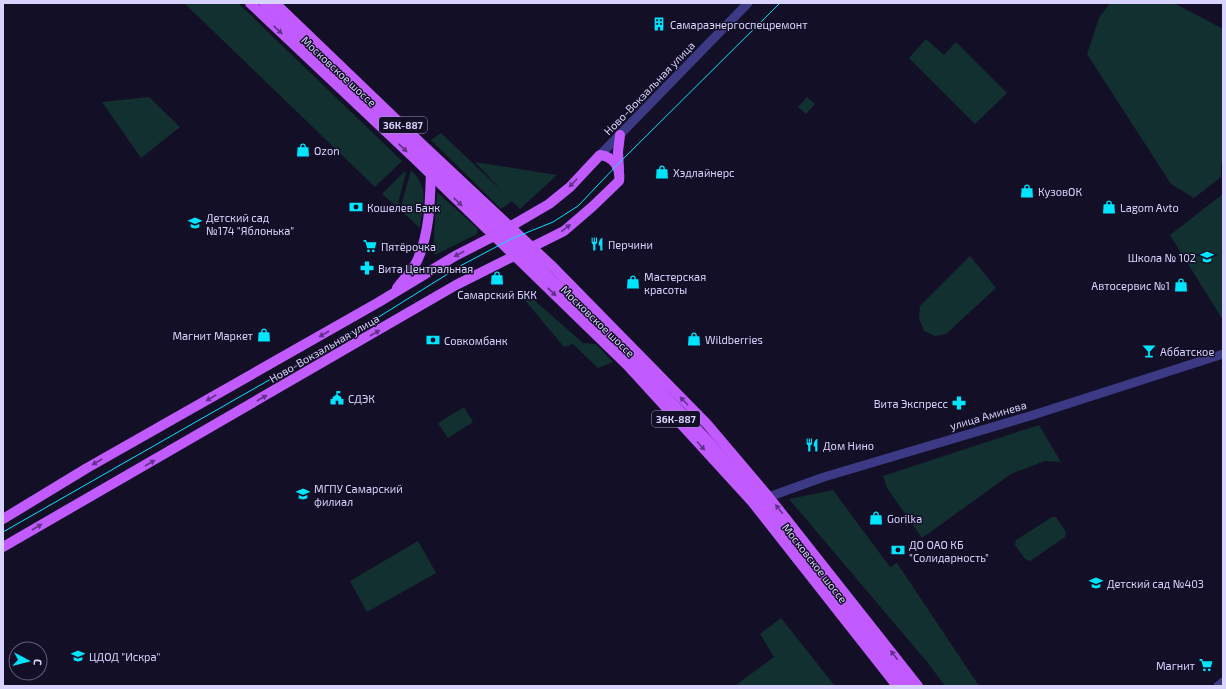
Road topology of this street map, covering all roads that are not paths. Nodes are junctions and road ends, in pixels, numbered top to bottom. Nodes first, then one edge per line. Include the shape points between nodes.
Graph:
1 (250, 3) edge
2 (264, 3) edge
3 (275, 3) edge
4 (748, 3) edge
5 (620, 135) junction
6 (600, 156) junction
7 (431, 164) junction
8 (619, 169) junction
9 (430, 175) junction
10 (502, 231) junction
11 (523, 251) junction
12 (394, 293) junction
13 (1223, 354) edge
14 (764, 498) junction
15 (3, 519) edge
16 (3, 547) edge
17 (1223, 682) edge
18 (897, 686) edge
19 (907, 686) edge
20 (918, 686) edge
21 (1218, 686) edge

1 -> 9 main road, Московское шоссе / 36К-887
2 - 7 main road, Московское шоссе / 36К-887
3 - 10 main road, Московское шоссе / 36К-887
4 - 5 street, Ново-Вокзальная улица
5 - 6 street, Ново-Вокзальная улица
5 - 8 main road
6 - 8 main road via 611,159
6 -> 10 main road, Ново-Вокзальная улица via 560,196
7 - 9 main road
7 - 10 main road, Московское шоссе / 36К-887
11 -> 8 main road, Ново-Вокзальная улица via 564,231 619,181
9 -> 10 main road, Московское шоссе / 36К-887
9 - 12 main road via 428,225 423,246 416,262
10 - 11 main road, Московское шоссе / 36К-887
10 -> 12 main road, Ново-Вокзальная улица
11 - 14 main road, Московское шоссе / 36К-887
16 -> 11 main road, Ново-Вокзальная улица via 456,285
11 -> 18 main road, Московское шоссе / 36К-887 via 753,503
12 -> 15 main road, Ново-Вокзальная улица via 87,468
13 - 14 street, улица Аминева via 1033,415 824,477
14 - 19 main road, Московское шоссе / 36К-887
20 -> 14 main road, Московское шоссе / 36К-887
17 - 21 street

